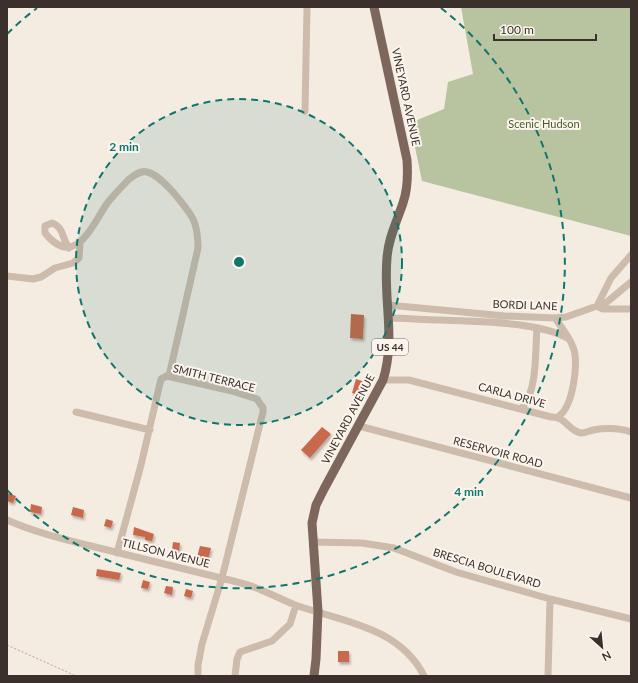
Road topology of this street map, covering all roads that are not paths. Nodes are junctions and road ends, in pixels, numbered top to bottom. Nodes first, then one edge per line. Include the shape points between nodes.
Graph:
1 (307, 7) edge
2 (374, 7) edge
3 (305, 111) dead end
4 (80, 243) junction
5 (70, 248) dead end
6 (631, 255) edge
7 (7, 276) edge
8 (631, 282) edge
9 (388, 304) junction
10 (597, 306) junction
11 (631, 309) edge
12 (389, 318) junction
13 (555, 318) junction
14 (537, 328) junction
15 (569, 338) junction
16 (169, 376) junction
17 (383, 380) junction
18 (521, 408) junction
19 (76, 412) dead end
20 (559, 416) junction
21 (359, 426) junction
22 (150, 430) junction
23 (631, 432) edge
24 (631, 498) edge
25 (7, 520) edge
26 (313, 542) junction
27 (118, 553) junction
28 (222, 578) junction
29 (550, 599) junction
30 (296, 605) junction
31 (318, 610) junction
32 (631, 619) edge
33 (198, 676) edge
34 (235, 676) edge
35 (314, 676) edge
36 (424, 676) edge
37 (548, 676) edge

1 - 3 street
2 - 9 main road, VINEYARD AVENUE / US 44 via 407,160 406,192 387,258
4 - 5 street
4 - 7 street via 79,258 41,277 33,279
4 - 16 street via 89,235 116,193 133,176 141,172 146,171 156,176 191,214 198,229 198,248
6 - 10 street via 611,278
8 - 10 street, BORDI LANE via 607,302
9 - 12 main road, VINEYARD AVENUE / US 44
9 - 13 street, BORDI LANE via 505,316
10 - 11 street via 603,309
10 - 13 street, BORDI LANE via 566,317
12 - 14 street via 483,321
12 - 17 main road, VINEYARD AVENUE / US 44 via 390,352
13 - 15 street
14 - 15 street
14 - 18 street via 532,381 526,404
15 - 20 street via 576,358 575,371 568,405
16 - 22 street, SMITH TERRACE via 161,379
16 - 28 street, SMITH TERRACE via 253,397 262,408
17 - 18 street, CARLA DRIVE via 409,380
17 - 21 main road, VINEYARD AVENUE / US 44
18 - 20 street, CARLA DRIVE via 551,417
19 - 22 street
20 - 23 street, CARLA DRIVE via 578,432 617,429
21 - 24 street, RESERVOIR ROAD
21 - 26 main road, VINEYARD AVENUE / US 44 via 316,505 312,523
22 - 27 street, SMITH TERRACE
25 - 27 street, TILLSON AVENUE via 45,534
26 - 29 street, BRESCIA BOULEVARD via 394,548 456,572
26 - 31 main road, VINEYARD AVENUE / US 44
27 - 28 street, TILLSON AVENUE
28 - 30 street, TILLSON AVENUE via 258,589
28 - 33 street via 202,644
29 - 32 street, BRESCIA BOULEVARD
29 - 37 street
30 - 31 street, TILLSON AVENUE
30 - 34 street via 290,624 272,641 240,652
31 - 35 main road, VINEYARD AVENUE / US 44
31 - 36 street, TILLSON AVENUE via 382,634 410,655

